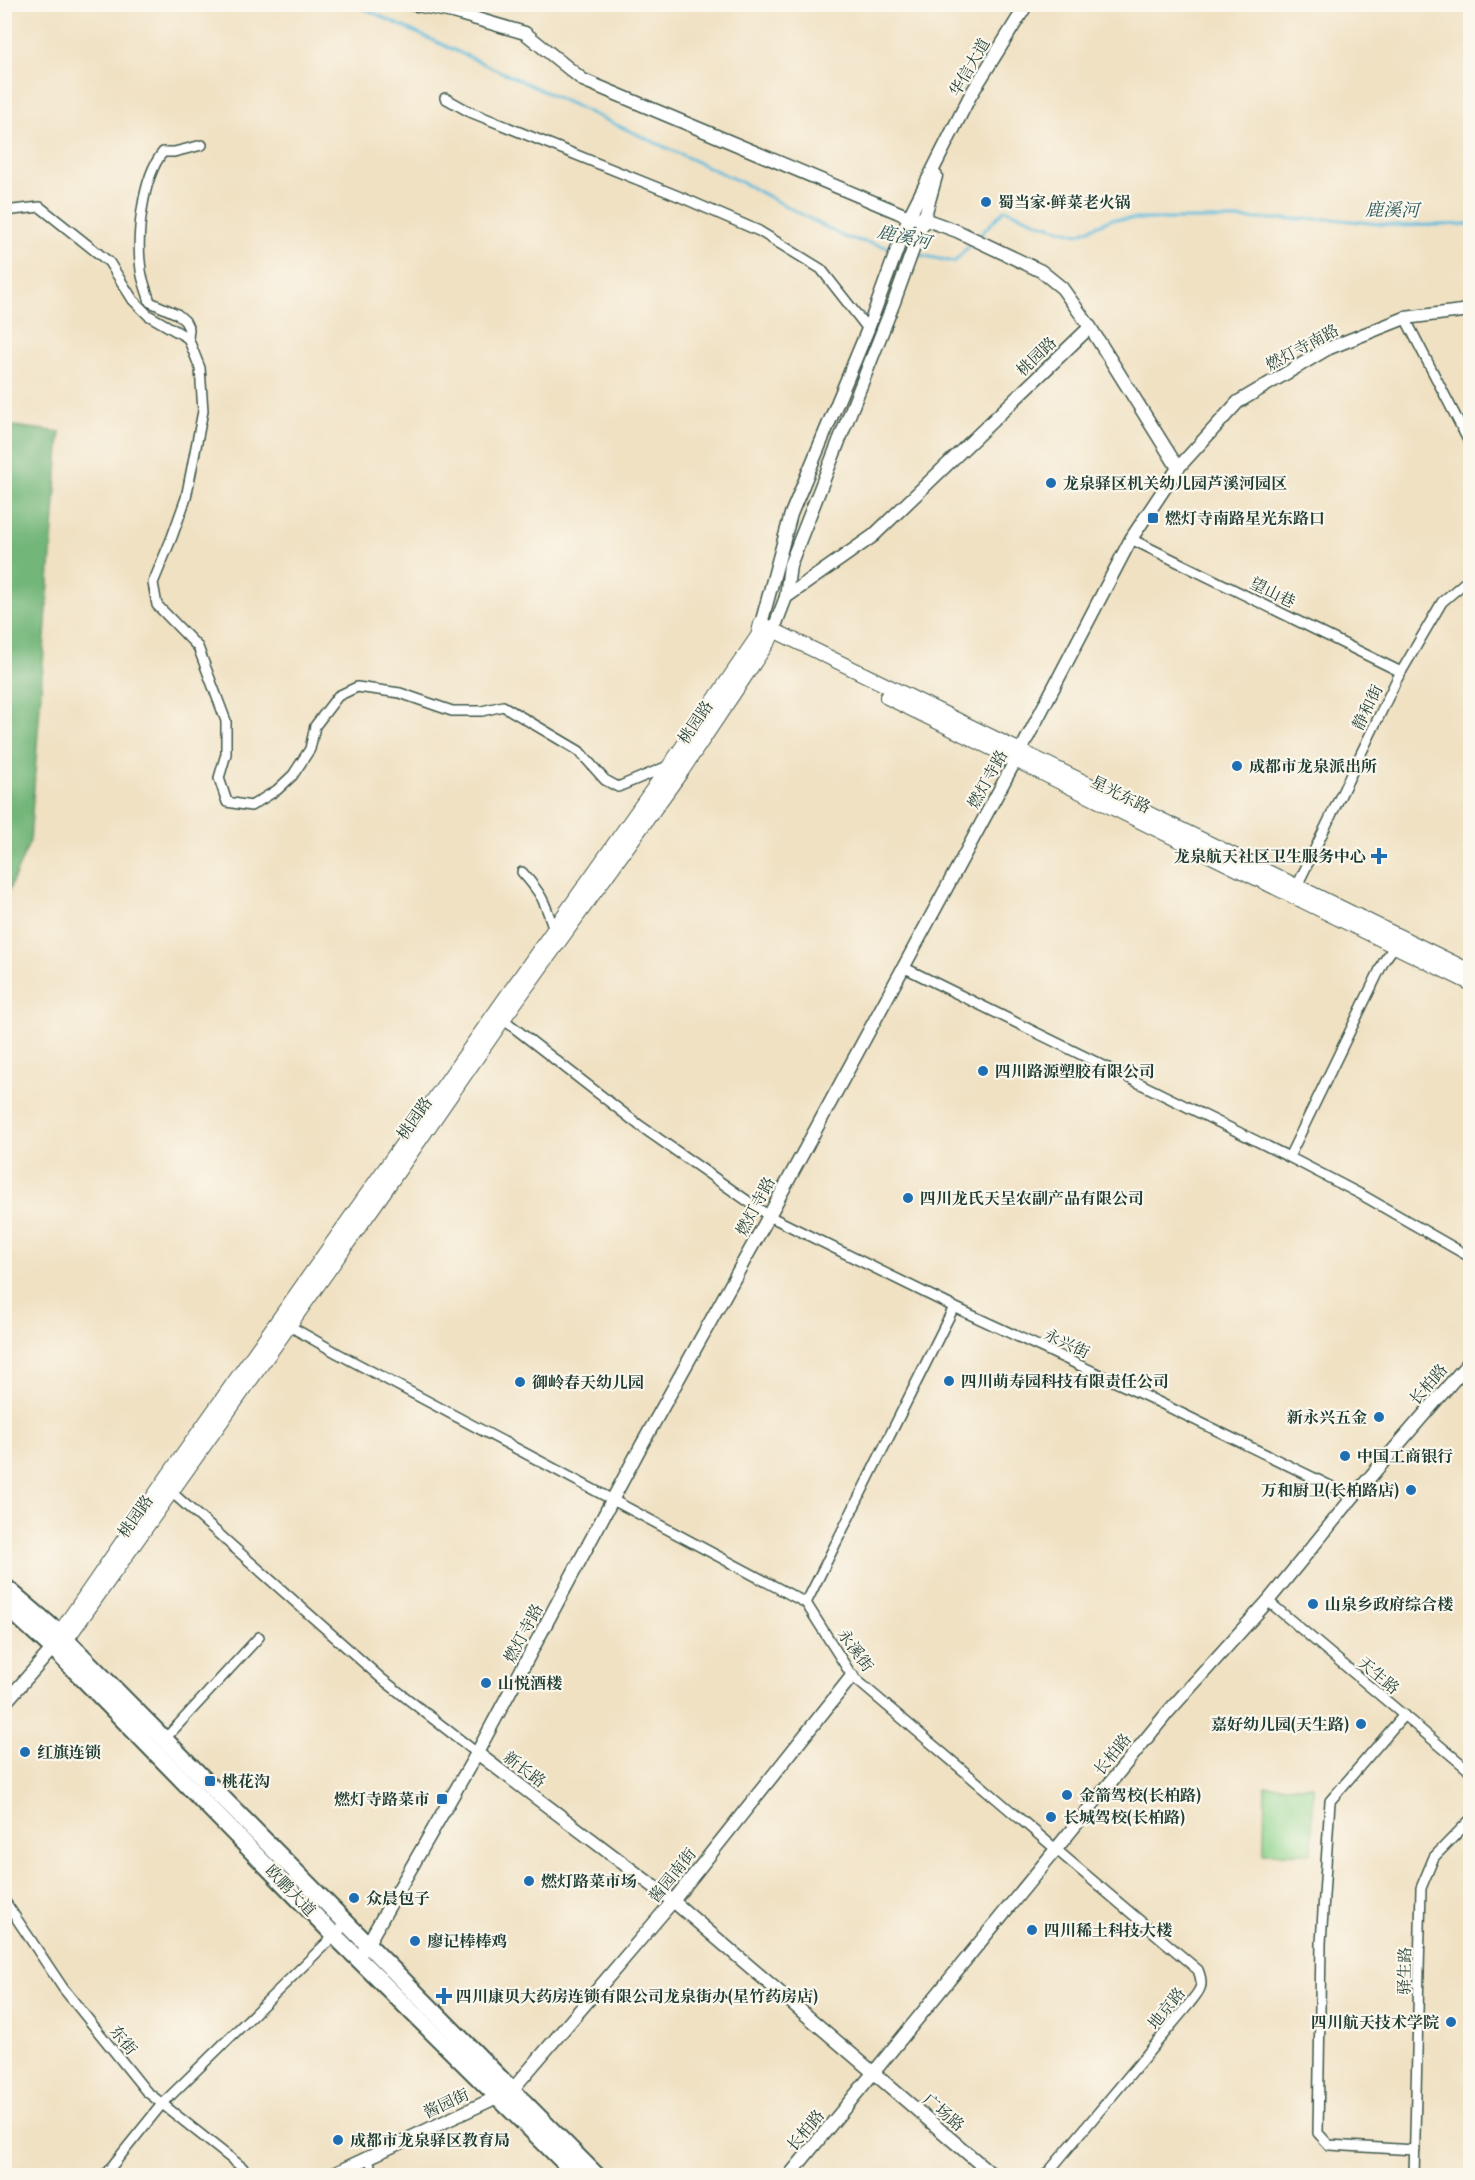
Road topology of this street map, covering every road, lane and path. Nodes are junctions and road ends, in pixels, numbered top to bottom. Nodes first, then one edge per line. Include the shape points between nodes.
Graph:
1 (411, 4) edge
2 (1027, 4) edge
3 (445, 98) dead end
4 (202, 145) dead end
5 (943, 148) junction
6 (4, 211) edge
7 (909, 217) junction
8 (924, 219) junction
9 (1470, 310) edge
10 (1405, 318) junction
11 (1090, 327) junction
12 (868, 330) junction
13 (188, 338) junction
14 (1470, 444) edge
15 (1178, 468) junction
16 (1131, 539) junction
17 (1470, 578) edge
18 (786, 597) junction
19 (765, 633) junction
20 (1401, 672) junction
21 (1017, 756) junction
22 (670, 765) junction
23 (522, 872) dead end
24 (1295, 891) junction
25 (554, 930) junction
26 (1394, 946) junction
27 (903, 967) junction
28 (1470, 971) edge
29 (1470, 983) edge
30 (499, 1016) junction
31 (1289, 1157) junction
32 (769, 1216) junction
33 (1470, 1257) edge
34 (954, 1307) junction
35 (284, 1323) junction
36 (1470, 1360) edge
37 (167, 1488) junction
38 (1353, 1497) junction
39 (613, 1499) junction
40 (4, 1586) edge
41 (1268, 1601) junction
42 (806, 1603) junction
43 (4, 1604) edge
44 (260, 1637) dead end
45 (57, 1644) junction
46 (852, 1676) junction
47 (4, 1704) edge
48 (1404, 1715) junction
49 (164, 1740) junction
50 (477, 1753) junction
51 (1470, 1771) edge
52 (1470, 1820) edge
53 (1057, 1848) junction
54 (4, 1900) edge
55 (674, 1901) junction
56 (347, 1923) junction
57 (335, 1936) junction
58 (368, 1944) junction
59 (358, 1958) junction
60 (874, 2073) junction
61 (505, 2094) junction
62 (162, 2104) junction
63 (1414, 2150) junction
64 (368, 2157) junction
65 (104, 2175) edge
66 (246, 2175) edge
67 (328, 2175) edge
68 (375, 2175) edge
69 (578, 2175) edge
70 (597, 2175) edge
71 (789, 2175) edge
72 (994, 2175) edge
73 (1045, 2175) edge
74 (1414, 2175) edge

1 - 7 street via 525,33 583,80
2 - 5 street, 华信大道
3 - 12 street via 470,112 759,231 821,269
4 - 13 street via 163,152 156,161 146,183 139,233 141,272 150,302 185,321
5 - 7 street
5 - 8 street, 桃园路
6 - 13 street via 40,207 108,262 148,315
7 - 8 street
7 - 12 street
8 - 11 street via 1041,271 1062,288
8 - 18 street, 桃园路 via 790,565
9 - 10 street, 燃灯寺南路
10 - 14 street
10 - 15 street, 燃灯寺南路 via 1326,349 1238,402
11 - 15 street
11 - 18 street, 桃园路 via 873,536
12 - 19 street via 791,514
13 - 22 street via 200,368 203,411 186,498 153,583 158,605 198,647 226,721 226,754 219,778 227,802 251,806 277,790 299,767 310,749 315,726 338,696 357,687 400,693 452,711 503,706 579,751 605,780 618,787
15 - 16 street, 燃灯寺路
16 - 20 street, 望山巷
16 - 21 street, 燃灯寺路
17 - 20 street, 静和街 via 1442,602
18 - 19 street, 桃园路
19 - 21 main road, 星光东路
19 - 22 main road
19 - 30 main road, 桃园路 via 681,772
20 - 24 street, 静和街
21 - 24 main road, 星光东路
21 - 27 street, 燃灯寺路
22 - 25 main road
23 - 25 street via 541,895
24 - 26 main road, 星光东路
24 - 28 main road, 星光东路
25 - 30 main road
26 - 29 main road, 星光东路
26 - 31 street
27 - 31 street
27 - 32 street, 燃灯寺路
30 - 32 street, 永兴街 via 639,1125
30 - 35 main road, 桃园路
31 - 33 street
32 - 34 street, 永兴街
32 - 39 street, 燃灯寺路
34 - 38 street, 永兴街
34 - 42 street
35 - 37 main road, 桃园路
35 - 39 street, 永溪街
36 - 38 street, 长柏路
37 - 45 main road, 桃园路
37 - 50 street, 新长路 via 382,1679
38 - 41 street, 长柏路
39 - 42 street, 永溪街
39 - 50 street, 燃灯寺路
40 - 45 highway
41 - 48 street, 天生路
41 - 53 street, 长柏路 via 1168,1712
42 - 46 street, 永溪街
43 - 45 highway, 欧鹏大道
44 - 49 street
45 - 47 street
45 - 49 highway, 欧鹏大道
45 - 57 highway, 欧鹏大道
46 - 53 street, 永溪街
46 - 55 street, 酱园南街
48 - 51 street, 天生路
48 - 63 street via 1330,1801 1321,1942 1318,2133 1329,2145
49 - 56 highway, 欧鹏大道
50 - 55 street, 新长路
50 - 58 street, 燃灯寺路
52 - 63 street, 驿生路 via 1434,1857 1421,1888
53 - 60 street, 长柏路
53 - 73 street, 地京路 via 1198,1970 1202,1980 1189,2004
54 - 62 street, 东街 via 63,1988 146,2091
55 - 60 street, 新长路
55 - 61 street, 酱园南街
56 - 57 street
56 - 58 highway, 欧鹏大道
57 - 59 highway, 欧鹏大道
57 - 62 street
58 - 59 street, 燃灯寺路
58 - 61 highway, 欧鹏大道
59 - 61 highway, 欧鹏大道
60 - 71 street, 长柏路
60 - 72 street, 广场路
61 - 64 street, 酱园街
61 - 69 highway, 欧鹏大道
61 - 70 highway, 欧鹏大道
62 - 65 street
62 - 66 street, 东街 via 243,2168
63 - 74 street, 驿生路
64 - 67 street, 酱园街
64 - 68 street

